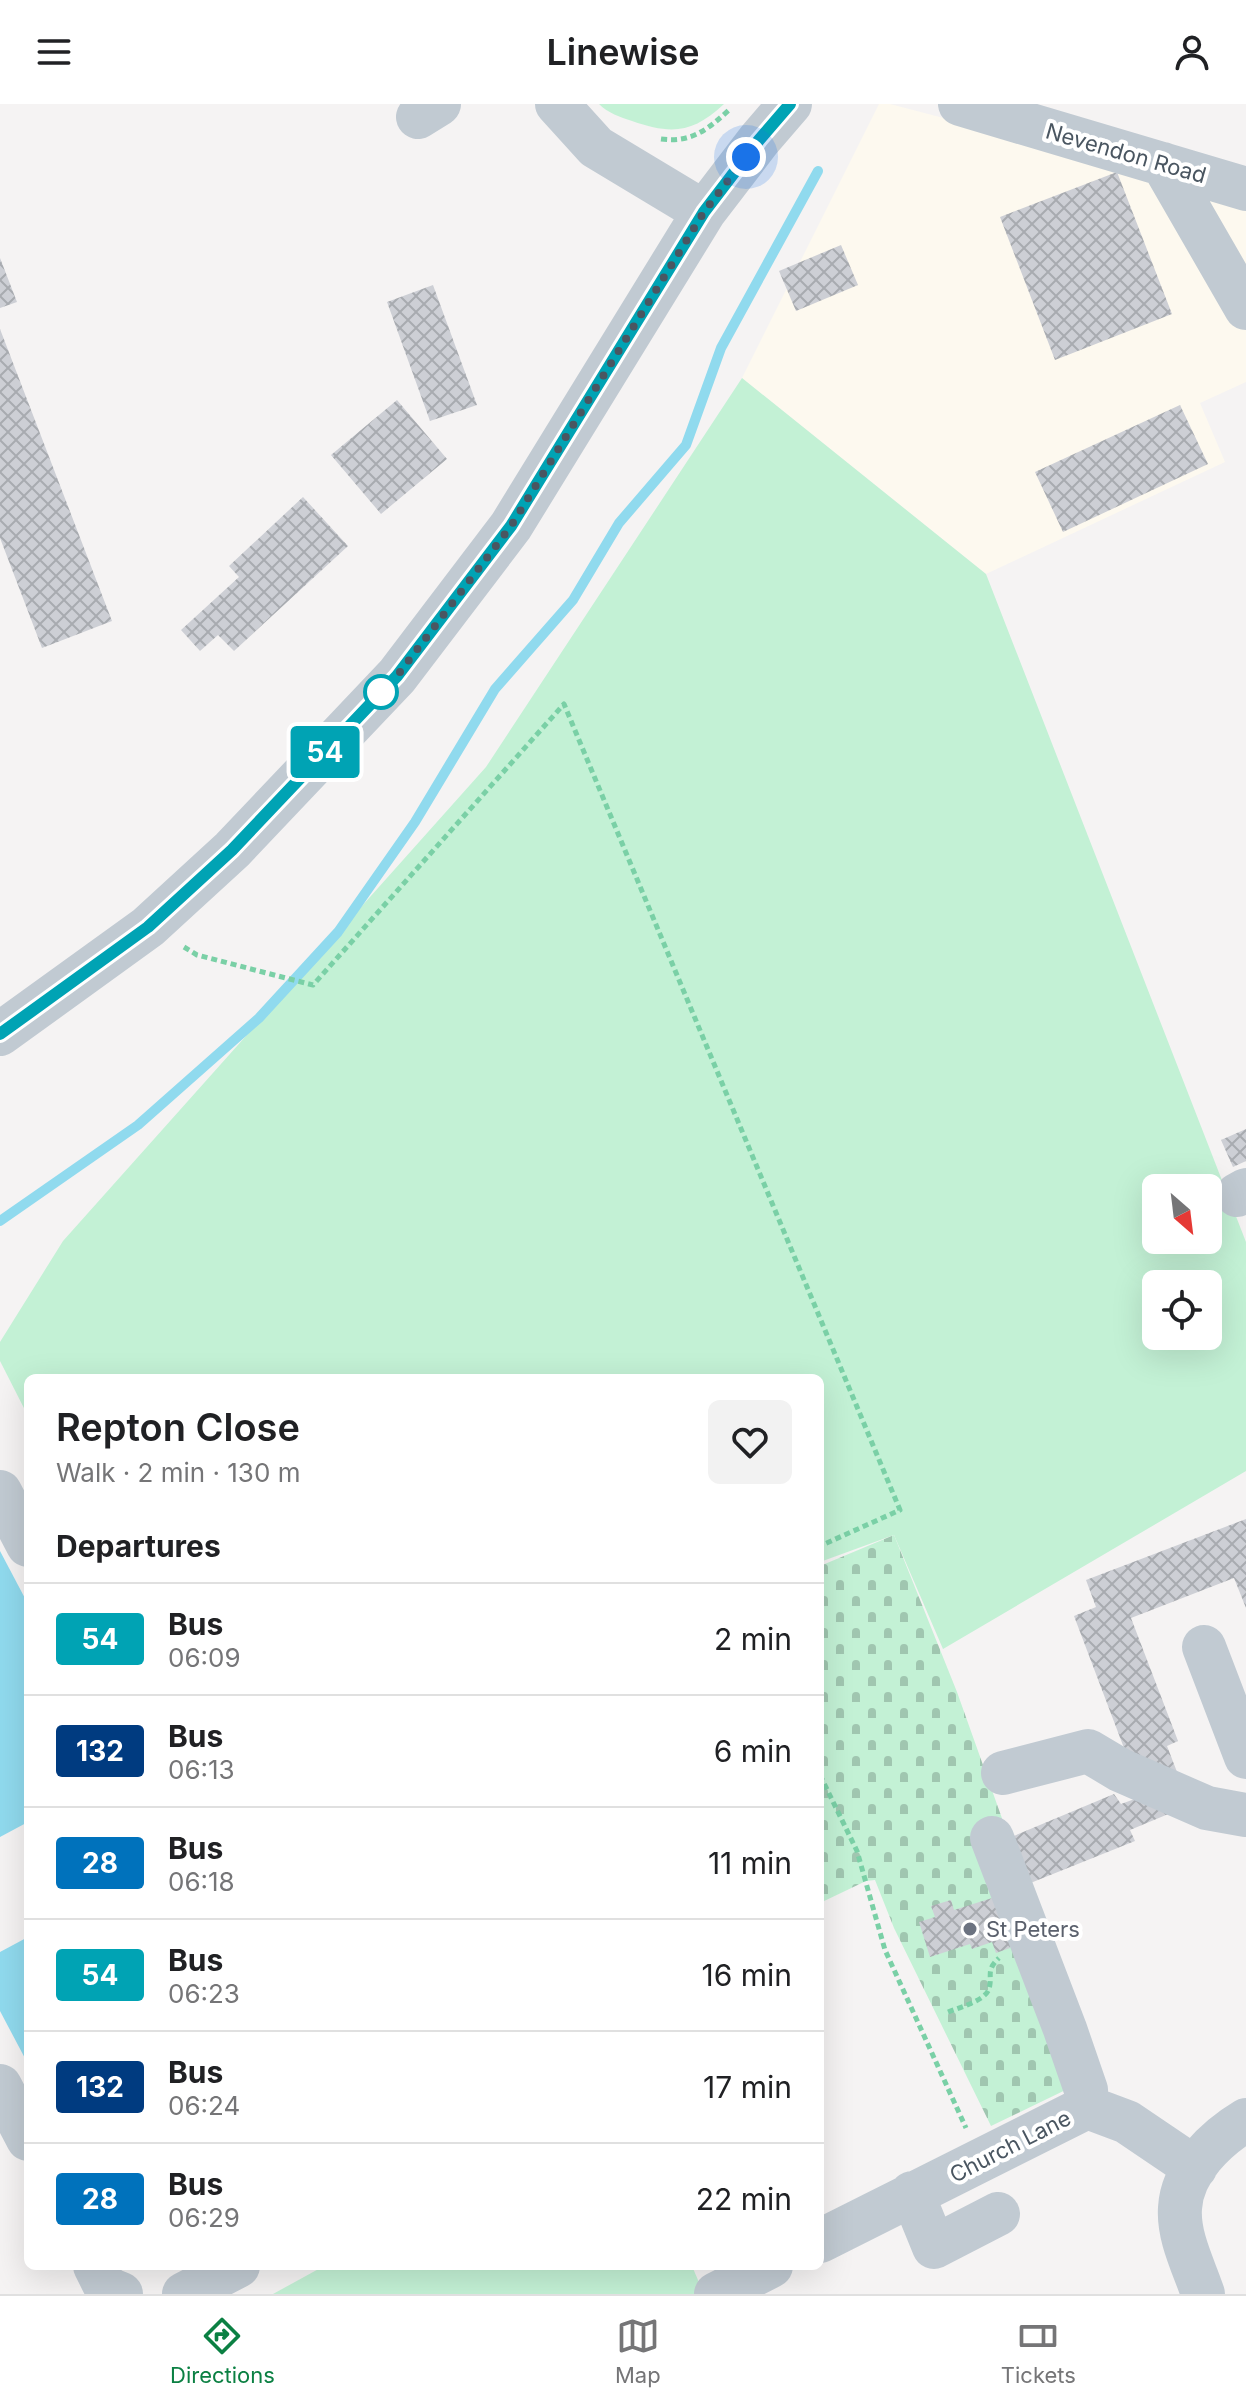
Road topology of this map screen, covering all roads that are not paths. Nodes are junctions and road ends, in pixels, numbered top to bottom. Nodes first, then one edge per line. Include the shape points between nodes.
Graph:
1 (557, 104) edge
2 (790, 104) edge
3 (960, 104) edge
4 (1182, 169) junction
5 (1246, 189) edge
6 (704, 212) junction
7 (1246, 308) edge
8 (0, 1034) edge
9 (0, 1492) edge
10 (24, 1537) edge
11 (1204, 1647) dead end
12 (1246, 1757) edge
13 (1003, 1773) dead end
14 (1246, 1815) edge
15 (992, 1838) dead end
16 (0, 2086) edge
17 (1087, 2107) junction
18 (1246, 2120) edge
19 (24, 2131) edge
20 (1195, 2168) junction
21 (912, 2193) junction
22 (998, 2214) dead end
23 (824, 2239) edge
24 (97, 2270) edge
25 (230, 2270) edge
26 (763, 2270) edge
27 (121, 2294) edge
28 (184, 2294) edge
29 (716, 2294) edge
30 (1203, 2294) edge

1 - 6 street via 596,147
2 - 6 street
3 - 4 street, Nevendon Road
4 - 5 street, Nevendon Road
4 - 7 street
6 - 8 street via 511,526 397,676 232,850 148,927
9 - 10 street
11 - 12 street
13 - 14 street via 1088,1751 1207,1808
15 - 17 street via 1086,2090
16 - 19 street
17 - 20 street, Church Lane via 1127,2122
17 - 21 street, Church Lane
18 - 20 street via 1206,2151
20 - 30 street via 1180,2211
21 - 22 street via 934,2247
21 - 23 street, Church Lane
24 - 27 street via 106,2288
25 - 28 street
26 - 29 street

